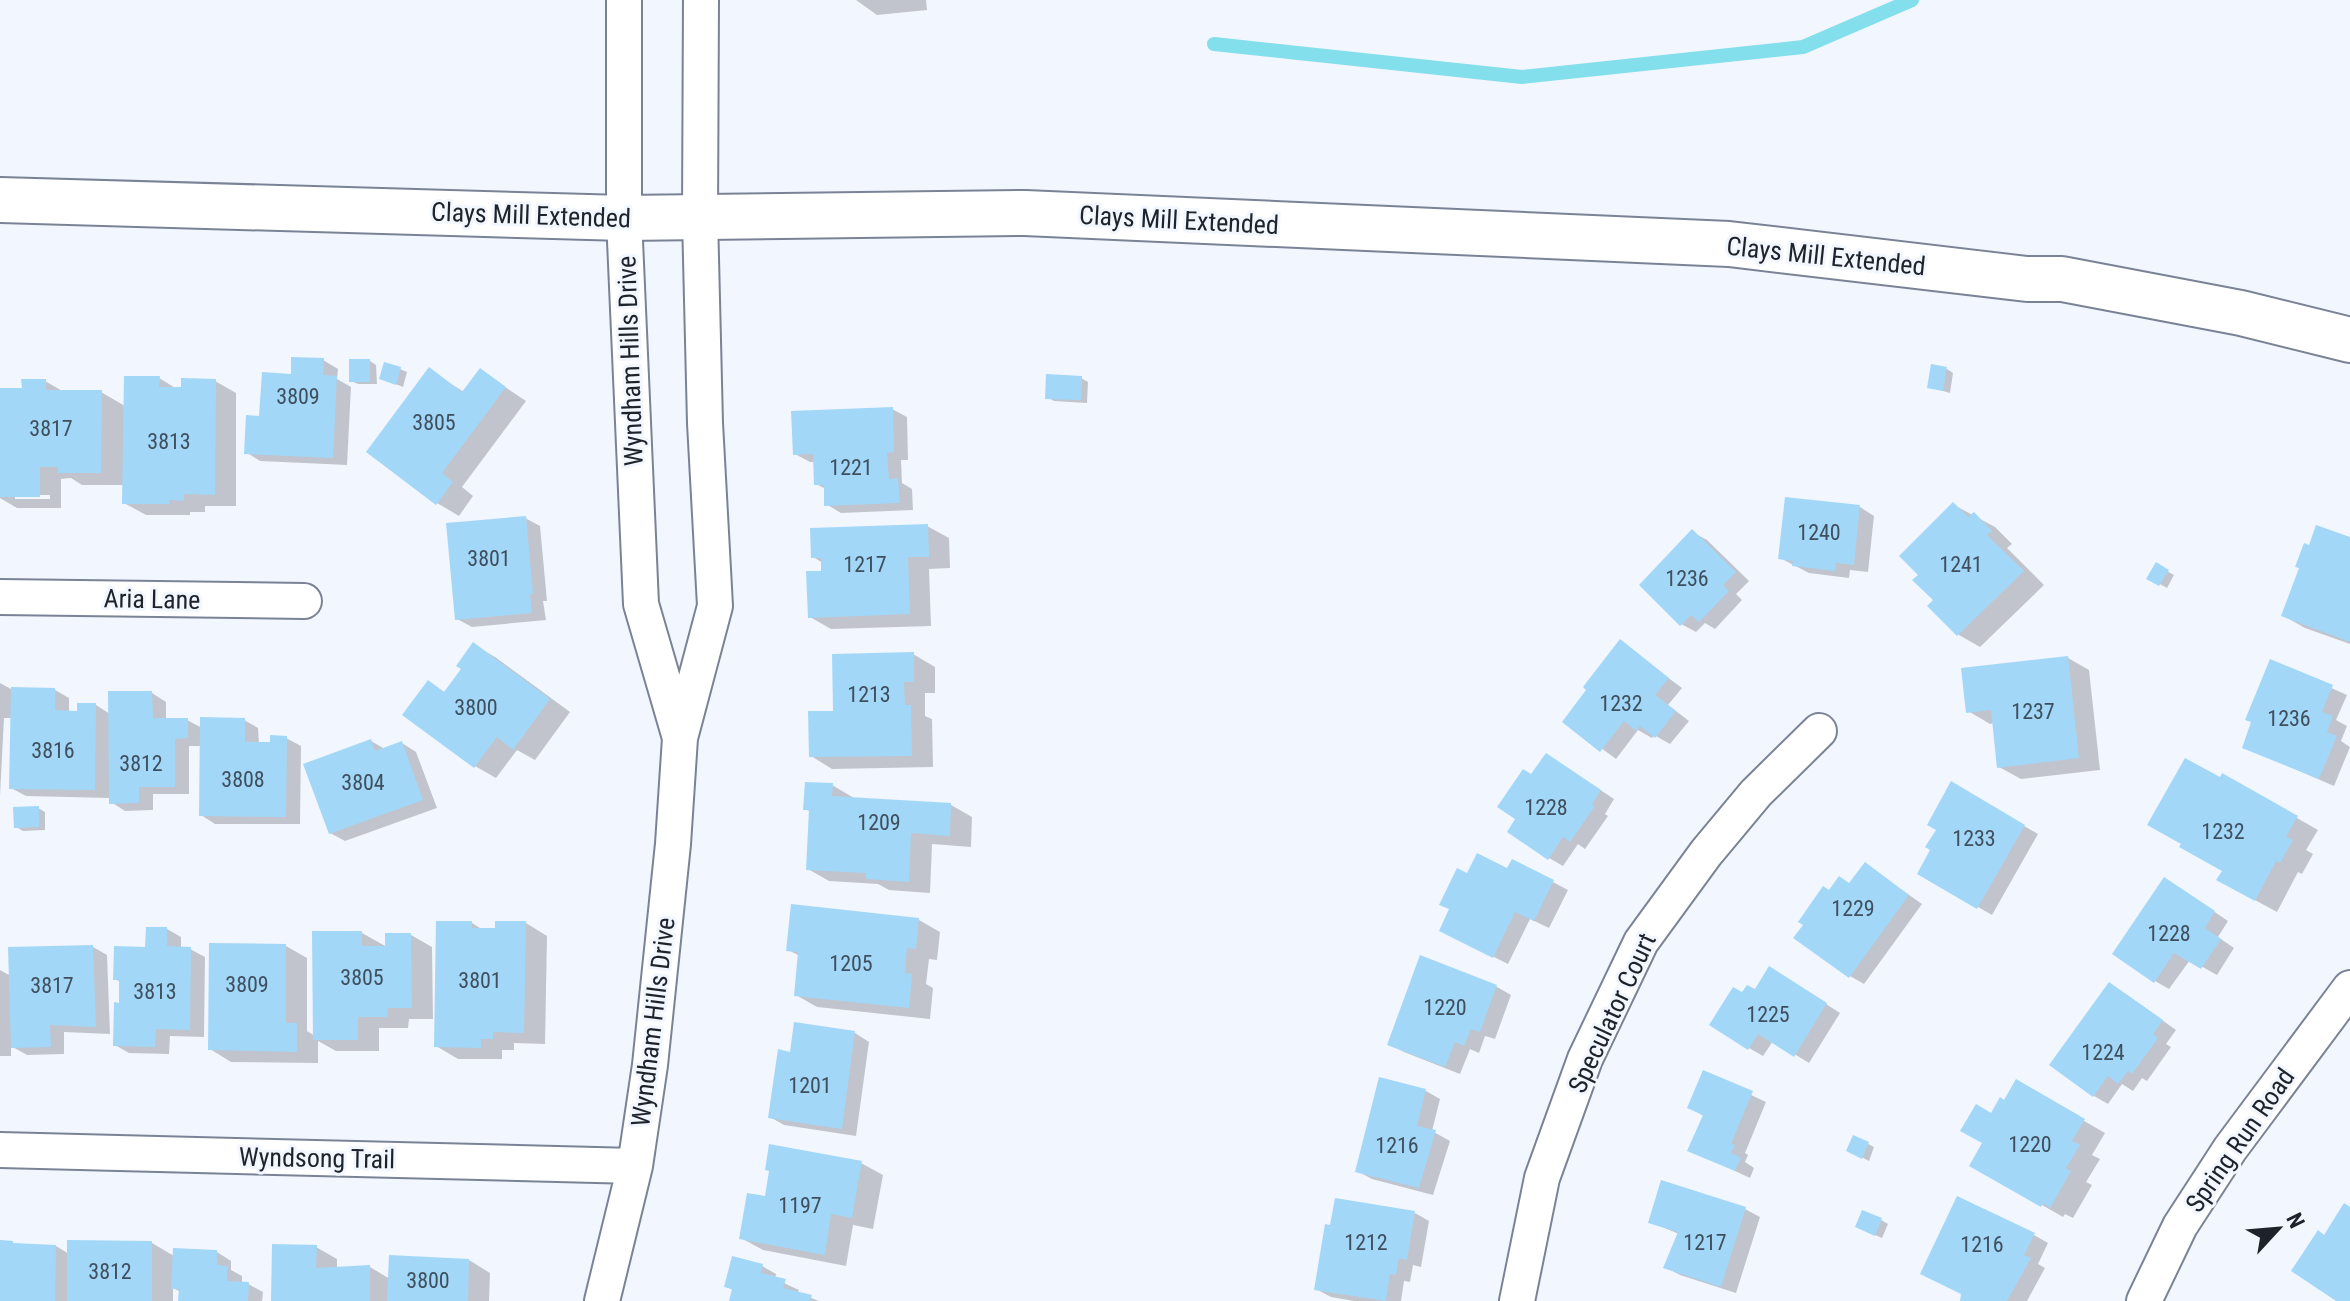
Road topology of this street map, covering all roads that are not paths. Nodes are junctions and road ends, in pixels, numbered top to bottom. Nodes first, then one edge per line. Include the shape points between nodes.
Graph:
1 (624, 0) edge
2 (701, 0) edge
3 (0, 200) edge
4 (700, 217) junction
5 (624, 218) junction
6 (2350, 340) edge
7 (0, 597) edge
8 (304, 601) dead end
9 (1819, 731) dead end
10 (680, 738) junction
11 (2350, 988) edge
12 (0, 1150) edge
13 (635, 1166) junction
14 (602, 1301) edge
15 (1517, 1301) edge
16 (2144, 1301) edge

1 - 5 street, Wyndham Hills Drive
2 - 4 street, Wyndham Hills Drive
3 - 5 main road, Clays Mill Extended
4 - 5 main road, Clays Mill Extended
4 - 6 main road, Clays Mill Extended via 1025,213 1729,244 2062,279
4 - 10 street, Wyndham Hills Drive via 715,606
5 - 10 street, Wyndham Hills Drive via 641,604
7 - 8 street, Aria Lane
9 - 15 street, Speculator Court via 1756,793 1641,942 1585,1059 1542,1178
10 - 13 street, Wyndham Hills Drive via 650,1065
11 - 16 street, Spring Run Road via 2230,1149 2180,1226
12 - 13 street, Wyndsong Trail
13 - 14 street, Wyndham Hills Drive

